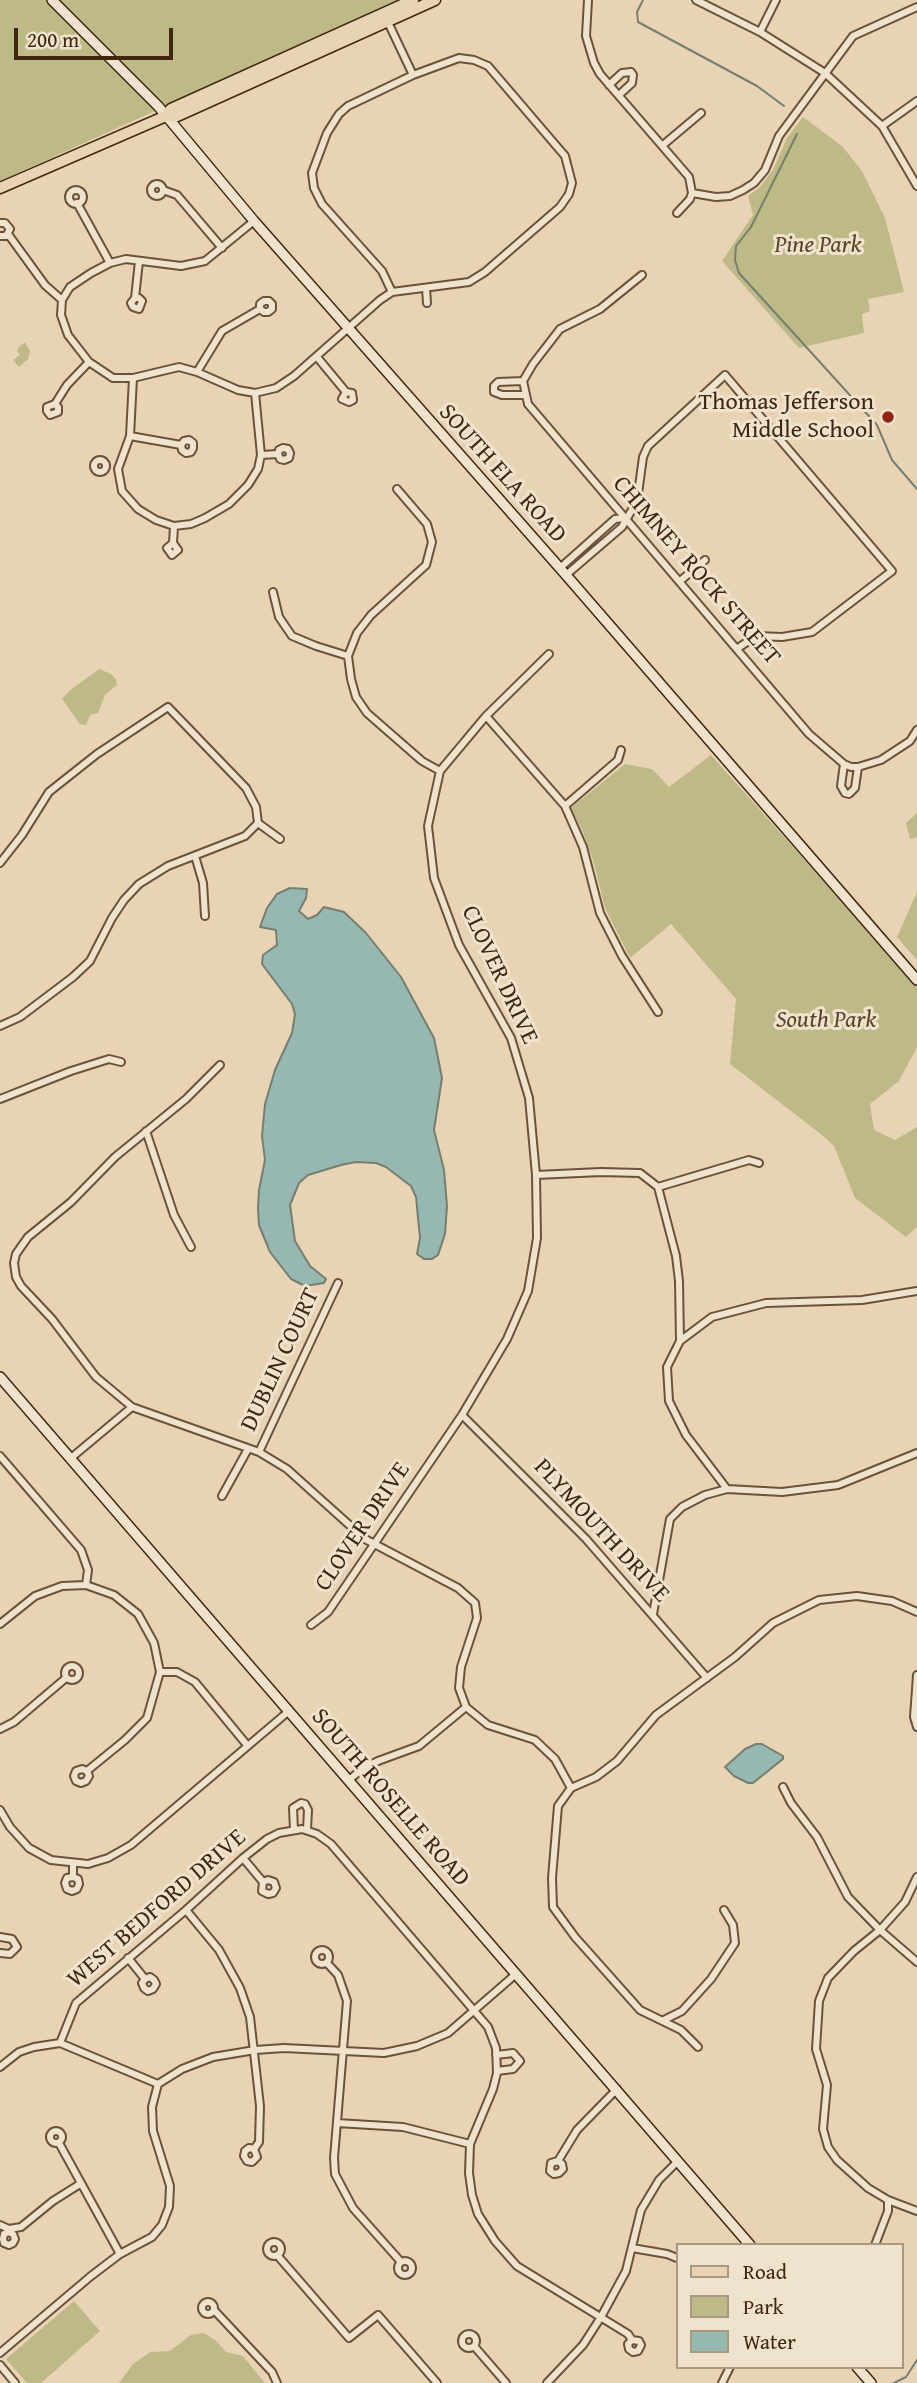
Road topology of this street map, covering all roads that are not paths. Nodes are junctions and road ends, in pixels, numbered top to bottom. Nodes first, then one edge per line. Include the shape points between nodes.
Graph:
1 (52, 0) edge
2 (413, 0) edge
3 (435, 0) edge
4 (588, 0) edge
5 (696, 0) edge
6 (776, 0) edge
7 (917, 6) edge
8 (401, 15) junction
9 (386, 17) junction
10 (760, 32) junction
11 (397, 39) junction
12 (825, 73) junction
13 (414, 75) junction
14 (609, 85) junction
15 (618, 95) junction
16 (917, 101) edge
17 (701, 113) dead end
18 (166, 116) junction
19 (881, 126) junction
20 (663, 145) junction
21 (917, 184) edge
22 (0, 188) edge
23 (163, 190) dead end
24 (692, 193) junction
25 (77, 203) dead end
26 (677, 213) dead end
27 (254, 221) junction
28 (0, 223) edge
29 (8, 234) junction
30 (0, 236) edge
31 (222, 248) junction
32 (139, 261) junction
33 (110, 263) junction
34 (642, 275) dead end
35 (426, 288) junction
36 (393, 292) junction
37 (135, 298) dead end
38 (62, 300) junction
39 (427, 303) dead end
40 (260, 309) dead end
41 (348, 329) junction
42 (317, 357) junction
43 (89, 362) junction
44 (197, 372) junction
45 (133, 379) junction
46 (523, 381) junction
47 (346, 392) dead end
48 (256, 393) junction
49 (524, 393) junction
50 (55, 404) dead end
51 (130, 436) junction
52 (181, 445) dead end
53 (278, 454) dead end
54 (261, 455) junction
55 (106, 466) dead end
56 (118, 469) junction
57 (397, 489) dead end
58 (625, 518) junction
59 (174, 526) junction
60 (173, 543) dead end
61 (705, 560) dead end
62 (563, 571) junction
63 (680, 581) junction
64 (273, 592) dead end
65 (738, 648) junction
66 (549, 654) dead end
67 (348, 656) junction
68 (486, 716) junction
69 (917, 730) edge
70 (621, 750) dead end
71 (440, 771) junction
72 (565, 806) junction
73 (258, 823) junction
74 (281, 839) dead end
75 (195, 856) junction
76 (0, 863) edge
77 (205, 916) dead end
78 (917, 979) edge
79 (658, 1012) dead end
80 (0, 1026) edge
81 (121, 1062) dead end
82 (220, 1065) dead end
83 (0, 1099) edge
84 (146, 1131) junction
85 (759, 1163) dead end
86 (536, 1175) junction
87 (658, 1187) junction
88 (191, 1247) dead end
89 (338, 1283) dead end
90 (917, 1291) edge
91 (680, 1342) junction
92 (1, 1382) edge
93 (132, 1406) junction
94 (462, 1415) junction
95 (248, 1448) junction
96 (259, 1452) junction
97 (917, 1454) edge
98 (0, 1456) edge
99 (71, 1458) junction
100 (727, 1489) junction
101 (222, 1496) dead end
102 (375, 1545) junction
103 (86, 1585) junction
104 (917, 1612) edge
105 (653, 1614) junction
106 (0, 1624) edge
107 (311, 1625) dead end
108 (160, 1672) junction
109 (917, 1675) edge
110 (66, 1678) dead end
111 (708, 1678) junction
112 (467, 1707) junction
113 (289, 1711) junction
114 (917, 1727) edge
115 (0, 1729) edge
116 (247, 1745) junction
117 (87, 1771) dead end
118 (349, 1780) junction
119 (571, 1787) junction
120 (783, 1787) dead end
121 (0, 1811) edge
122 (293, 1830) junction
123 (304, 1830) junction
124 (243, 1858) junction
125 (73, 1863) junction
126 (73, 1877) dead end
127 (917, 1877) edge
128 (263, 1882) dead end
129 (186, 1910) junction
130 (724, 1910) dead end
131 (880, 1930) junction
132 (0, 1937) edge
133 (0, 1953) edge
134 (128, 1958) junction
135 (327, 1962) dead end
136 (917, 1962) edge
137 (516, 1974) junction
138 (145, 1979) dead end
139 (475, 2010) junction
140 (664, 2020) junction
141 (60, 2043) junction
142 (698, 2047) dead end
143 (255, 2050) junction
144 (343, 2051) junction
145 (496, 2055) junction
146 (0, 2067) edge
147 (497, 2071) junction
148 (158, 2084) junction
149 (617, 2089) junction
150 (337, 2123) junction
151 (58, 2143) dead end
152 (470, 2144) junction
153 (254, 2149) dead end
154 (558, 2161) dead end
155 (677, 2162) junction
156 (80, 2184) junction
157 (888, 2200) junction
158 (917, 2211) edge
159 (0, 2225) edge
160 (748, 2243) edge
161 (876, 2243) edge
162 (632, 2248) junction
163 (120, 2254) junction
164 (277, 2255) dead end
165 (676, 2258) edge
166 (401, 2262) dead end
167 (214, 2310) dead end
168 (601, 2317) junction
169 (632, 2340) dead end
170 (474, 2346) dead end
171 (0, 2353) edge
172 (0, 2365) edge
173 (859, 2369) edge
174 (15, 2383) edge
175 (277, 2383) edge
176 (437, 2383) edge
177 (506, 2383) edge
178 (547, 2383) edge
179 (871, 2383) edge

1 - 18 main road, SOUTH ELA ROAD
2 - 9 main road
3 - 8 main road
4 - 14 street via 587,47
5 - 10 street
6 - 10 street
7 - 12 street via 853,36
8 - 9 main road
8 - 11 street
9 - 11 street
9 - 18 main road via 171,109
10 - 12 street
11 - 13 street
12 - 19 street
12 - 24 street via 779,136 765,170 754,183 730,195
13 - 35 street via 459,58 488,66 565,156 572,183 560,206 485,272 469,282
13 - 36 street via 339,114 312,173 322,204 382,271
14 - 15 street
14 - 15 street via 631,72 632,83
15 - 20 street
16 - 19 street
17 - 20 street
18 - 22 main road
18 - 27 main road, SOUTH ELA ROAD
19 - 21 street
20 - 24 street via 689,177
23 - 31 street via 177,195
24 - 26 street
25 - 33 street
27 - 31 street
27 - 41 main road, SOUTH ELA ROAD
28 - 29 street via 8,224
29 - 30 street
29 - 38 street via 45,285
31 - 32 street via 205,261 181,265
32 - 33 street
32 - 37 street
33 - 38 street via 70,287
34 - 46 street via 600,309 560,329
35 - 36 street
35 - 39 street
36 - 41 street
38 - 43 street via 61,315 68,335
40 - 44 street via 222,331
41 - 42 street
41 - 62 main road, SOUTH ELA ROAD
42 - 47 street
42 - 48 street via 276,388
43 - 45 street via 113,378
43 - 50 street
44 - 45 street via 179,367
44 - 48 street
45 - 51 street
46 - 49 street
46 - 49 street via 498,382 494,392
48 - 54 street
49 - 58 street, CHIMNEY ROCK STREET via 527,404
51 - 52 street
51 - 56 street
53 - 54 street
54 - 59 street via 248,485 229,504 191,524
55 - 56 street
56 - 59 street via 122,491 138,509
57 - 67 street via 427,524 432,542 426,565 371,615
58 - 62 street via 622,527
58 - 63 street, CHIMNEY ROCK STREET
58 - 65 street via 637,501 648,446 725,375 892,571 812,632 756,636
59 - 60 street
61 - 63 street
62 - 78 main road, SOUTH ELA ROAD
63 - 65 street, CHIMNEY ROCK STREET
64 - 67 street via 279,617 292,636
65 - 69 street, CHIMNEY ROCK STREET via 809,734 851,766 881,760 910,741
66 - 68 street, CLOVER DRIVE
67 - 71 street via 356,697 367,713
68 - 71 street, CLOVER DRIVE
68 - 72 street
70 - 72 street via 618,760
71 - 86 street, CLOVER DRIVE via 428,826 434,878 459,945 511,1038 529,1098
72 - 79 street via 583,847 600,913
73 - 74 street
73 - 75 street via 245,835
73 - 76 street via 246,788 168,707 48,792
75 - 77 street
75 - 80 street via 139,884 112,918 90,961 20,1017
81 - 83 street via 109,1059
82 - 84 street
84 - 88 street via 174,1215
84 - 93 street via 28,1237 14,1263 21,1286 85,1365
85 - 87 street via 749,1160
86 - 87 street via 640,1173
86 - 94 street, CLOVER DRIVE via 537,1238 528,1291 507,1339
87 - 91 street via 676,1256
89 - 96 street, DUBLIN COURT
90 - 91 street via 862,1300 766,1303 712,1317
91 - 100 street via 667,1367 669,1401 686,1435
92 - 99 main road, SOUTH ROSELLE ROAD
93 - 95 street
93 - 99 street
94 - 102 street, CLOVER DRIVE
94 - 105 street, PLYMOUTH DRIVE via 586,1539
95 - 96 street
95 - 101 street
96 - 102 street via 287,1469
97 - 100 street via 838,1485 782,1492
98 - 103 street via 81,1550 88,1570
99 - 113 main road, SOUTH ROSELLE ROAD
100 - 105 street via 682,1507 670,1519
102 - 107 street, CLOVER DRIVE via 328,1612
102 - 112 street via 458,1588 475,1603 477,1618 459,1688
103 - 106 street via 62,1586 35,1596
103 - 108 street via 114,1595 138,1614 155,1643
104 - 111 street via 892,1601 857,1596 818,1600 772,1623
105 - 111 street, PLYMOUTH DRIVE
108 - 116 street via 177,1672 195,1682
108 - 117 street via 147,1717
109 - 114 street
110 - 115 street
111 - 119 street via 656,1715 617,1761 596,1777
112 - 118 street via 419,1746 378,1761
112 - 119 street via 488,1725 535,1740 555,1759
113 - 116 street
113 - 118 main road, SOUTH ROSELLE ROAD
116 - 125 street via 131,1845 108,1858
118 - 137 main road, SOUTH ROSELLE ROAD
119 - 140 street via 558,1806 553,1907 635,2005
120 - 131 street via 817,1837 848,1897
121 - 125 street via 29,1848 51,1860
122 - 123 street, WEST BEDFORD DRIVE
122 - 123 street via 293,1808 301,1803 309,1810
122 - 124 street, WEST BEDFORD DRIVE via 273,1835
123 - 139 street via 331,1844
124 - 128 street
124 - 129 street, WEST BEDFORD DRIVE
125 - 126 street
127 - 131 street via 905,1902
129 - 134 street, WEST BEDFORD DRIVE
129 - 143 street via 219,1950 240,1988
130 - 140 street via 733,1925 734,1943 711,1979 682,2011
131 - 136 street
131 - 157 street via 828,1978 819,2001 816,2049 827,2085 823,2123 828,2147 844,2168
132 - 133 street via 12,1939 17,1947 10,1954
134 - 138 street
134 - 141 street, WEST BEDFORD DRIVE via 76,2003
135 - 144 street via 338,1975 347,2001
137 - 139 street
137 - 149 main road, SOUTH ROSELLE ROAD
139 - 144 street via 448,2034 417,2046 384,2053
139 - 145 street via 488,2027
140 - 142 street
141 - 146 street via 19,2052
141 - 148 street
143 - 144 street
143 - 148 street via 213,2057 182,2068
143 - 153 street via 260,2106 259,2142
144 - 150 street
145 - 147 street
145 - 147 street via 513,2053 520,2061 513,2069
147 - 152 street
148 - 163 street via 152,2107 153,2131 170,2186 169,2207 152,2237
149 - 154 street via 576,2130
149 - 155 main road, SOUTH ROSELLE ROAD
150 - 152 street via 404,2127
150 - 166 street via 334,2158 341,2188
151 - 156 street
152 - 168 street via 472,2195 495,2241 517,2266
155 - 160 main road, SOUTH ROSELLE ROAD
155 - 162 street via 659,2180 641,2210
156 - 159 street via 21,2227 9,2231
156 - 163 street
157 - 158 street
157 - 161 street
162 - 165 street
162 - 168 street via 626,2271
163 - 171 street
164 - 176 street via 349,2338 378,2315
167 - 175 street
168 - 169 street
168 - 178 street via 583,2345
170 - 177 street
172 - 174 street
173 - 179 main road

